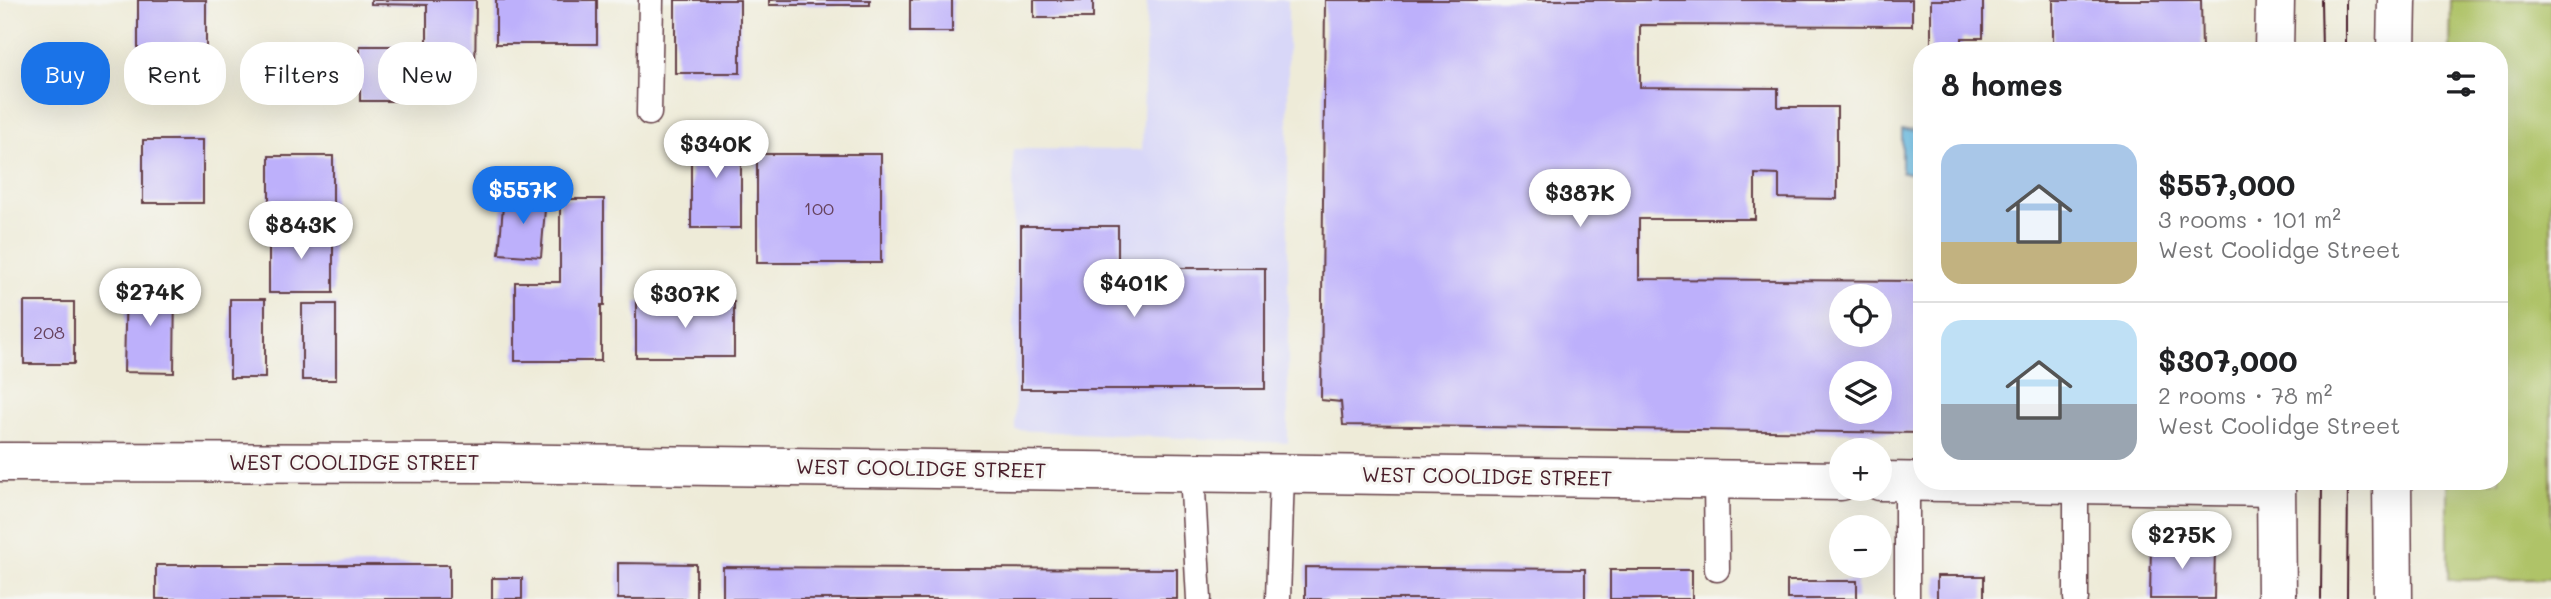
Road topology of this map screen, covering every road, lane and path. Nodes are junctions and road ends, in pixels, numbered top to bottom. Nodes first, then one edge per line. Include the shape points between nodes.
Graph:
1 (651, 0) edge
2 (2274, 0) edge
3 (2397, 0) edge
4 (2274, 42) edge
5 (2396, 42) edge
6 (649, 113) dead end
7 (0, 462) edge
8 (1192, 473) junction
9 (1282, 474) junction
10 (1716, 480) junction
11 (1829, 481) edge
12 (1893, 482) edge
13 (1913, 482) edge
14 (2076, 490) edge
15 (2276, 490) edge
16 (2392, 490) edge
17 (1717, 569) dead end
18 (1199, 599) edge
19 (1279, 599) edge
20 (1908, 599) edge
21 (2076, 599) edge
22 (2277, 599) edge
23 (2393, 599) edge

1 - 6 lane
2 - 4 street
3 - 5 street
7 - 8 street, WEST COOLIDGE STREET via 489,463
8 - 9 street, WEST COOLIDGE STREET
8 - 18 lane
9 - 10 street, WEST COOLIDGE STREET
9 - 19 lane
10 - 11 street, WEST COOLIDGE STREET
10 - 17 lane
12 - 13 street
12 - 20 lane
14 - 21 lane
15 - 22 street
16 - 23 street

